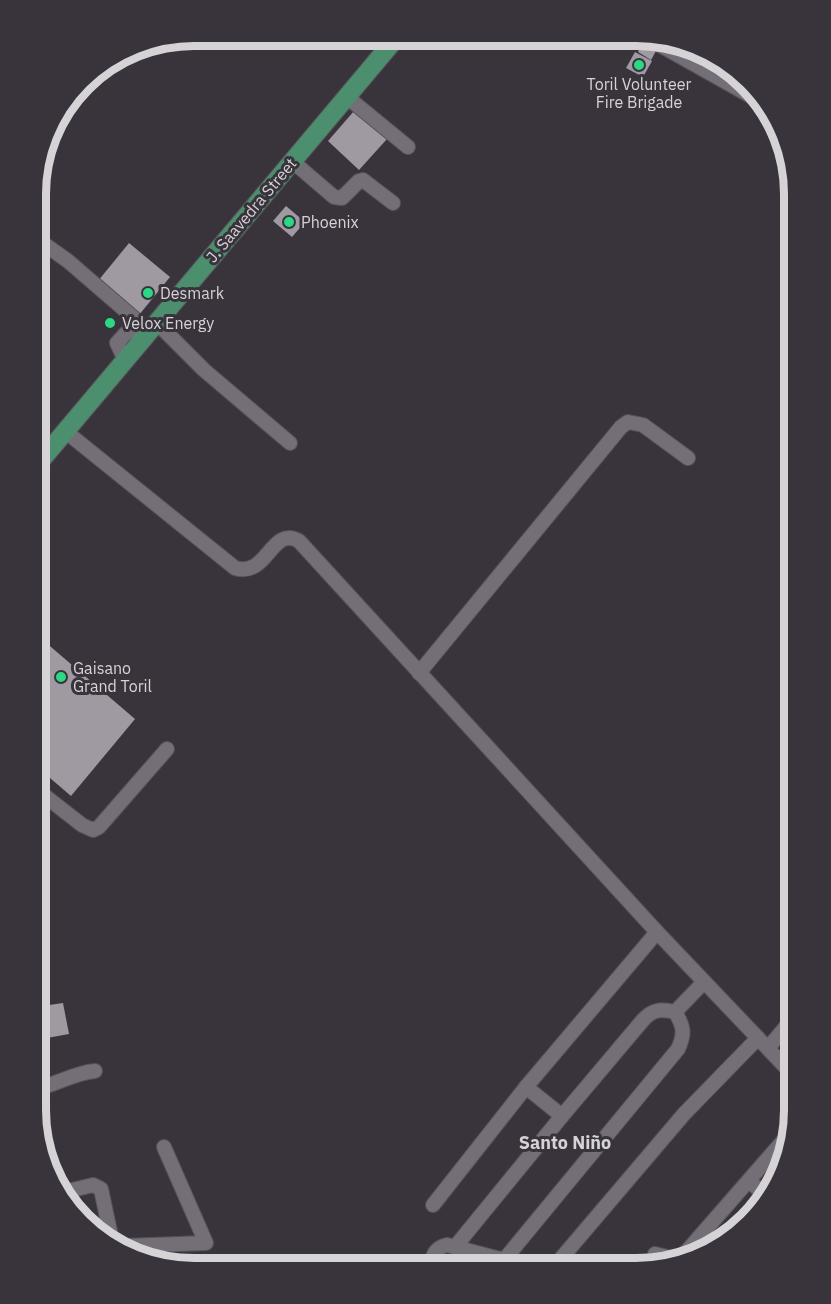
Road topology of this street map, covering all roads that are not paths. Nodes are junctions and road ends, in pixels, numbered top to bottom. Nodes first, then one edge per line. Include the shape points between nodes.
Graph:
1 (389, 47) edge
2 (672, 51) edge
3 (742, 91) edge
4 (347, 96) junction
5 (408, 147) dead end
6 (292, 161) junction
7 (393, 203) dead end
8 (46, 245) edge
9 (151, 329) junction
10 (65, 431) junction
11 (290, 443) dead end
12 (46, 454) edge
13 (688, 458) dead end
14 (419, 673) junction
15 (167, 749) dead end
16 (46, 797) edge
17 (657, 932) junction
18 (704, 982) junction
19 (675, 1012) junction
20 (784, 1025) edge
21 (763, 1043) junction
22 (784, 1065) edge
23 (95, 1071) dead end
24 (46, 1086) edge
25 (526, 1087) junction
26 (562, 1116) junction
27 (780, 1146) edge
28 (164, 1148) dead end
29 (749, 1181) junction
30 (70, 1190) edge
31 (760, 1191) edge
32 (433, 1205) dead end
33 (110, 1231) edge
34 (137, 1246) edge
35 (692, 1246) edge
36 (455, 1247) junction
37 (655, 1254) dead end
38 (661, 1256) edge
39 (433, 1258) edge
40 (496, 1258) edge
41 (506, 1258) edge
42 (562, 1258) edge

1 - 4 main road, J. Saavedra Street
2 - 3 street
4 - 5 street
4 - 6 main road, J. Saavedra Street
6 - 7 street via 334,197 342,198 363,180
6 - 9 main road, J. Saavedra Street
8 - 9 street
9 - 10 main road, J. Saavedra Street
9 - 11 street
10 - 12 main road, J. Saavedra Street
10 - 14 street via 235,568 250,570 286,537 299,541
13 - 14 street via 643,425 628,422 621,427
14 - 17 street
15 - 16 street via 93,830
17 - 18 street
17 - 25 street
18 - 19 street
18 - 21 street
19 - 26 street via 651,1012
19 - 41 street via 682,1022 684,1036 678,1049
20 - 21 street
21 - 22 street
21 - 42 street via 684,1114
23 - 24 street
25 - 26 street
25 - 32 street
26 - 36 street
27 - 29 street
28 - 34 street via 206,1244
29 - 31 street
29 - 35 street
30 - 33 street via 93,1185 100,1189
36 - 39 street via 439,1248
36 - 40 street
37 - 38 street

